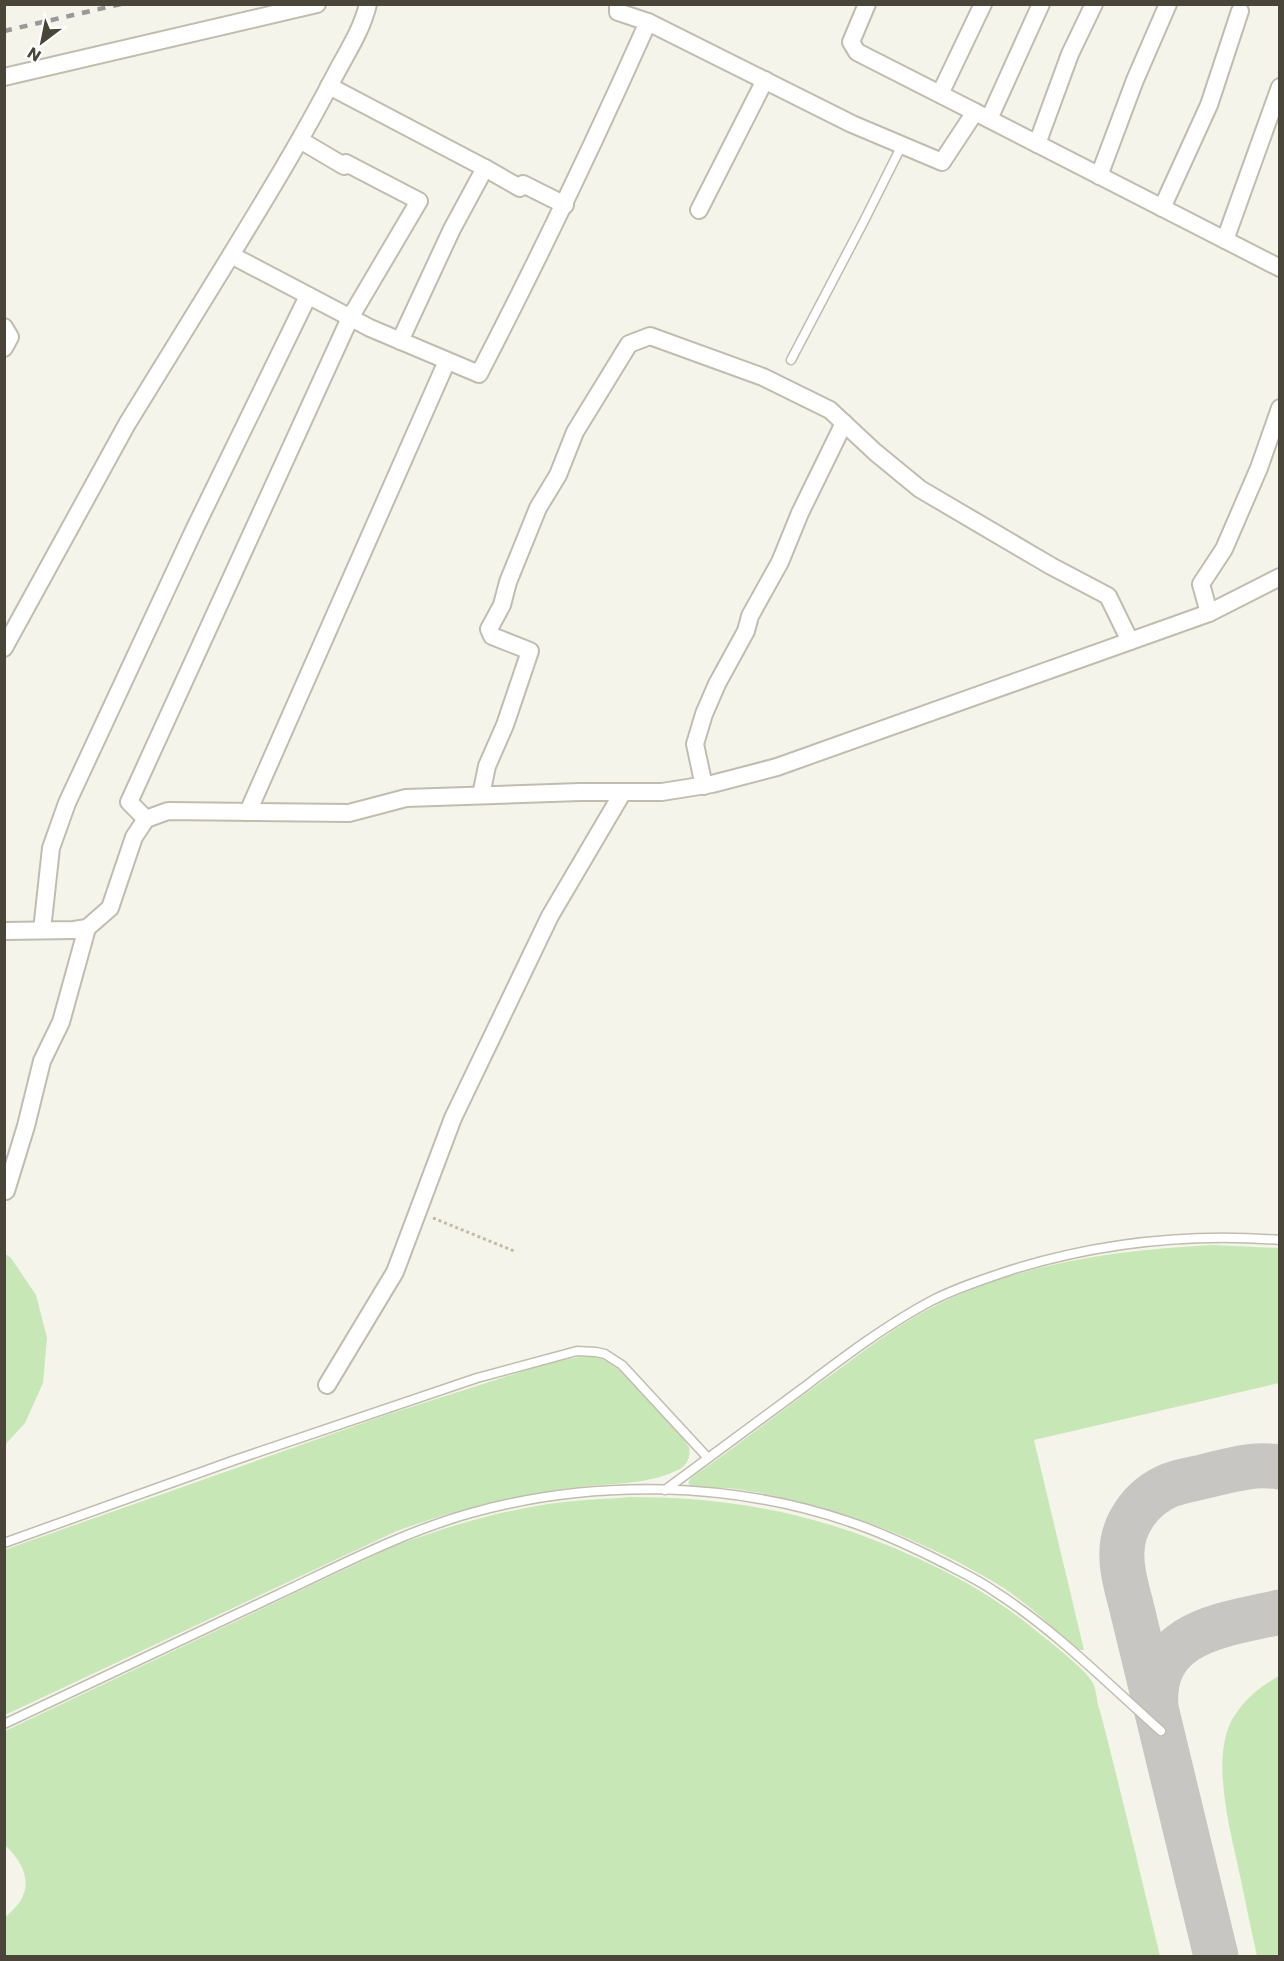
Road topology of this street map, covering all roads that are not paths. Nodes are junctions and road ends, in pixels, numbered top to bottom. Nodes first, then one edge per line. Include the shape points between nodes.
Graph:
1 (317, 4) edge
2 (368, 4) edge
3 (618, 4) edge
4 (867, 4) edge
5 (983, 4) edge
6 (1041, 4) edge
7 (1094, 4) edge
8 (1168, 4) edge
9 (1240, 11) dead end
10 (648, 22) junction
11 (4, 77) edge
12 (765, 80) junction
13 (329, 86) junction
14 (1280, 87) edge
15 (940, 94) junction
16 (982, 116) junction
17 (300, 140) junction
18 (1036, 144) junction
19 (902, 145) junction
20 (485, 168) junction
21 (1099, 176) junction
22 (565, 205) junction
23 (1162, 208) junction
24 (699, 210) dead end
25 (1225, 240) junction
26 (231, 255) junction
27 (1279, 267) edge
28 (308, 296) junction
29 (350, 318) junction
30 (4, 327) edge
31 (400, 341) junction
32 (4, 348) edge
33 (791, 360) dead end
34 (447, 361) junction
35 (1280, 408) edge
36 (844, 423) junction
37 (1280, 577) edge
38 (1209, 613) junction
39 (1130, 641) junction
40 (5, 646) edge
41 (704, 786) junction
42 (623, 792) junction
43 (481, 795) junction
44 (248, 812) junction
45 (146, 819) junction
46 (87, 928) junction
47 (4, 930) edge
48 (42, 930) junction
49 (6, 1191) edge
50 (1280, 1240) edge
51 (327, 1385) dead end
52 (708, 1458) junction
53 (665, 1490) junction
54 (4, 1543) edge
55 (4, 1724) edge
56 (1161, 1731) dead end

1 - 11 street
2 - 13 street
3 - 10 street via 618,12
4 - 15 street via 851,42 853,47 863,56
5 - 15 street
6 - 16 street
7 - 18 street via 1070,54
8 - 21 street
9 - 23 street via 1209,105
10 - 12 street
10 - 22 street
12 - 19 street
12 - 24 street
13 - 17 street
13 - 20 street
14 - 25 street
15 - 16 street
16 - 18 street
16 - 19 street via 942,162
17 - 26 street
17 - 29 street via 344,166 346,163 419,201
18 - 21 street
19 - 33 lane
20 - 22 street via 520,188 523,184
20 - 31 street
21 - 23 street
22 - 34 street via 478,374
23 - 25 street
25 - 27 street
26 - 28 street
26 - 40 street via 127,424
28 - 29 street
28 - 48 street via 67,803 51,848
29 - 31 street
29 - 45 street via 129,802
30 - 32 street via 10,337
31 - 34 street
34 - 44 street
35 - 38 street via 1228,539 1201,584
36 - 39 street via 920,489 1108,596
36 - 41 street via 704,714 695,744
36 - 43 street via 830,410 763,377 650,336 629,344 575,432 558,475 538,508 502,605 489,629 492,636 530,651 487,766
37 - 38 street
38 - 39 street
39 - 41 street via 777,767
41 - 42 street
42 - 43 street
42 - 51 street via 550,916 453,1118 395,1272
43 - 44 street via 406,798 349,813
44 - 45 street via 168,811
45 - 46 street via 134,837 110,908
46 - 48 street
46 - 49 street via 61,1022 42,1061
47 - 48 street
50 - 52 lane via 1141,1242 1060,1257 957,1289 910,1312
52 - 53 lane
52 - 54 lane via 622,1365 605,1354 577,1351 391,1406
53 - 55 lane via 608,1490 533,1499 406,1534
53 - 56 lane via 742,1496 807,1509 866,1527 920,1551 1014,1604

